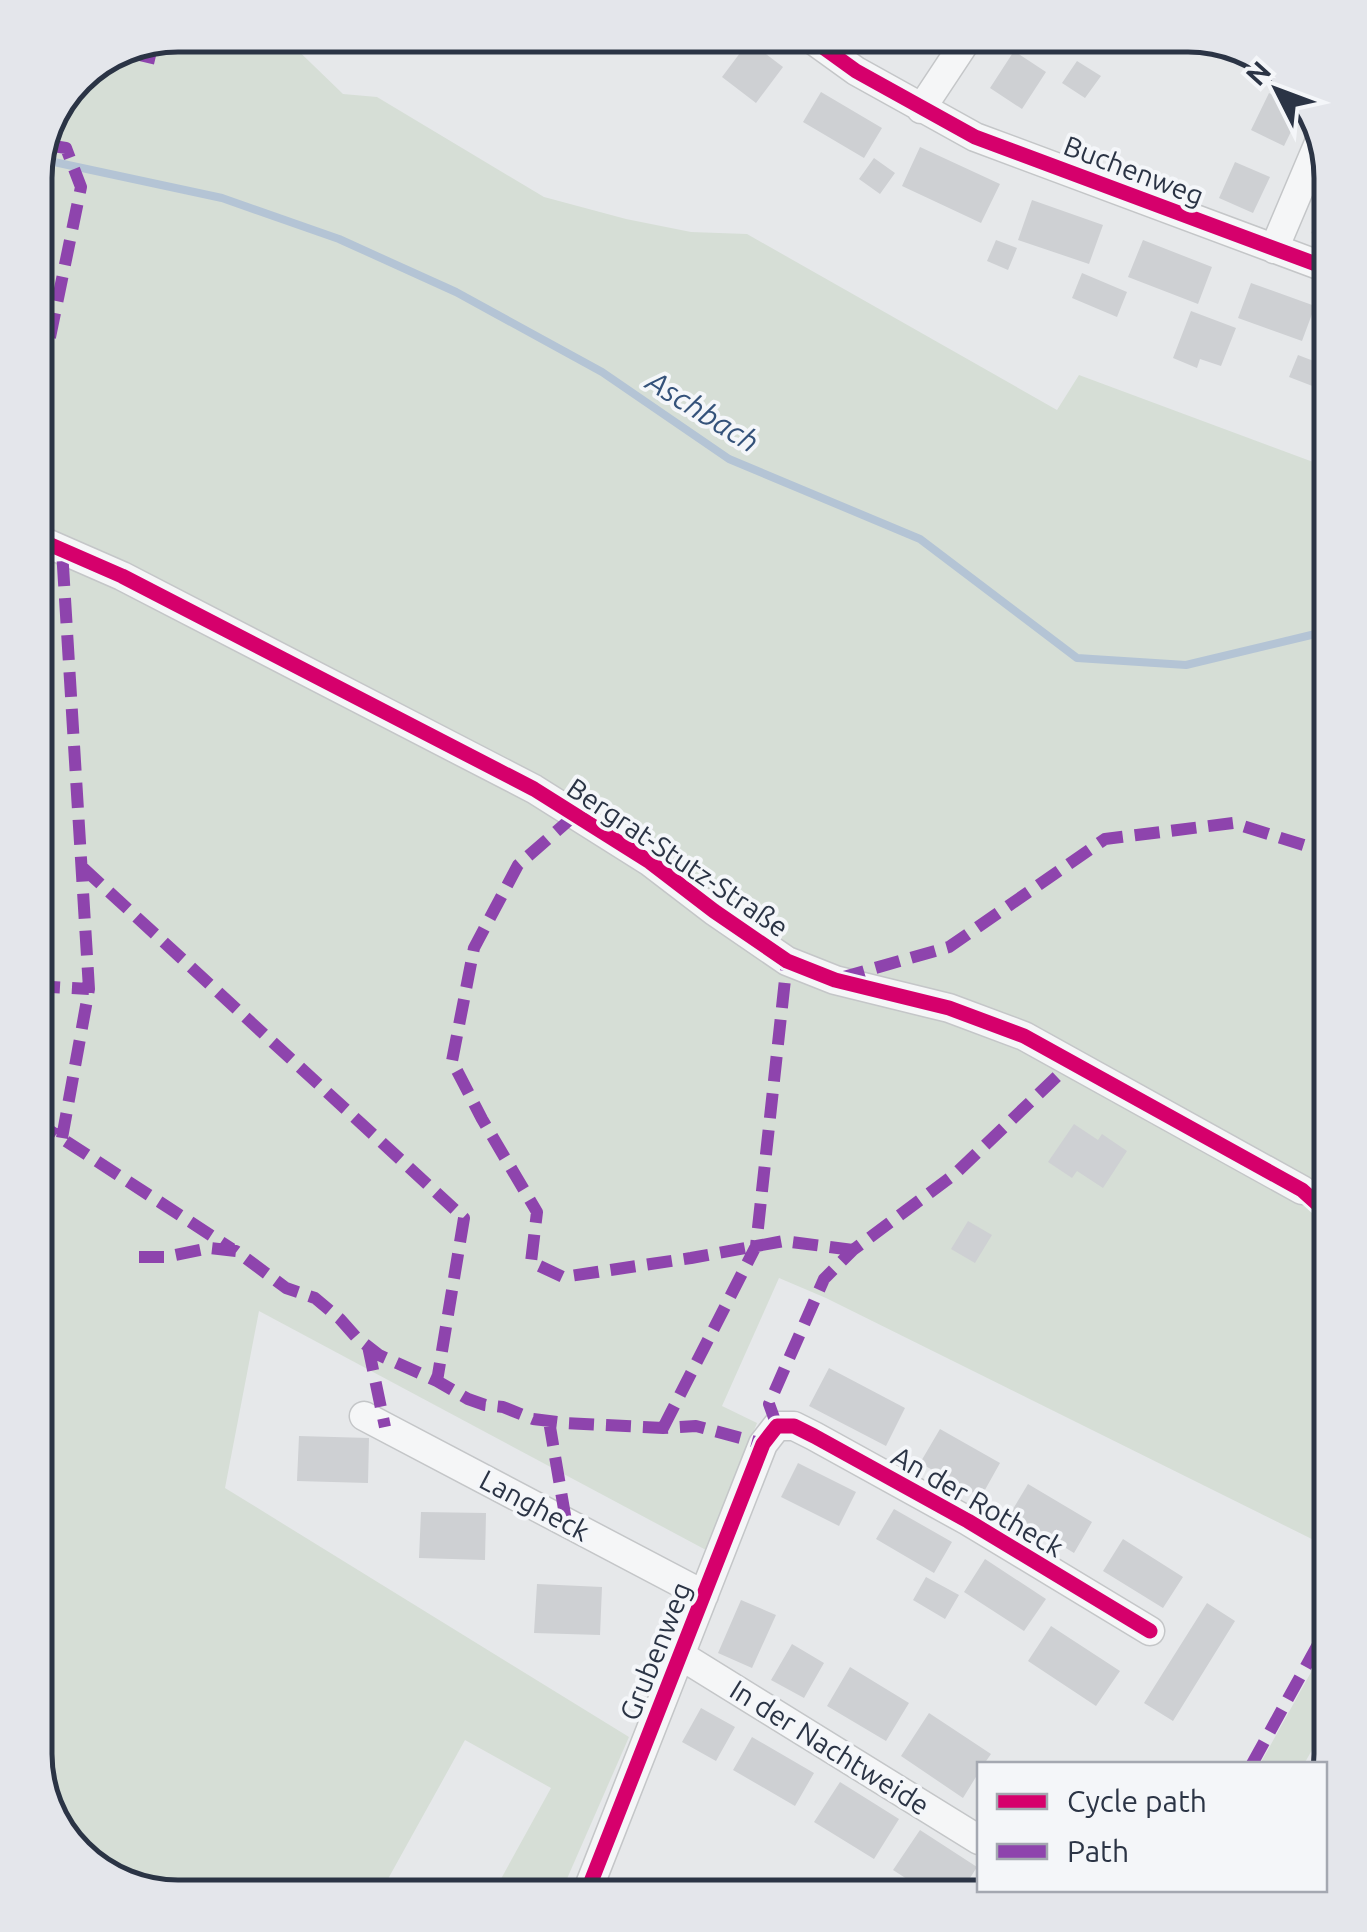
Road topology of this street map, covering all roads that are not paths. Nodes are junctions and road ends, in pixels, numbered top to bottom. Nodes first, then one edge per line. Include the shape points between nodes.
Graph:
1 (830, 53) edge
2 (958, 53) edge
3 (921, 109) junction
4 (1312, 158) edge
5 (1274, 249) junction
6 (1314, 263) edge
7 (53, 546) edge
8 (1302, 1190) dead end
9 (364, 1416) dead end
10 (777, 1426) joint
11 (704, 1596) junction
12 (1150, 1632) dead end
13 (680, 1655) junction
14 (977, 1838) edge
15 (592, 1879) edge

1 - 3 street, Buchenweg
2 - 3 street
3 - 5 street, Buchenweg via 975,137
4 - 5 street
5 - 6 street, Buchenweg
7 - 8 street, Bergrat-Stutz-Straße via 534,789 787,961 1024,1036
9 - 11 street, Langheck
10 - 11 street, Grubenweg
10 - 12 street, An der Rotheck via 794,1426 968,1521
11 - 13 street, Grubenweg
13 - 14 street, In der Nachtweide
13 - 15 street, Grubenweg

